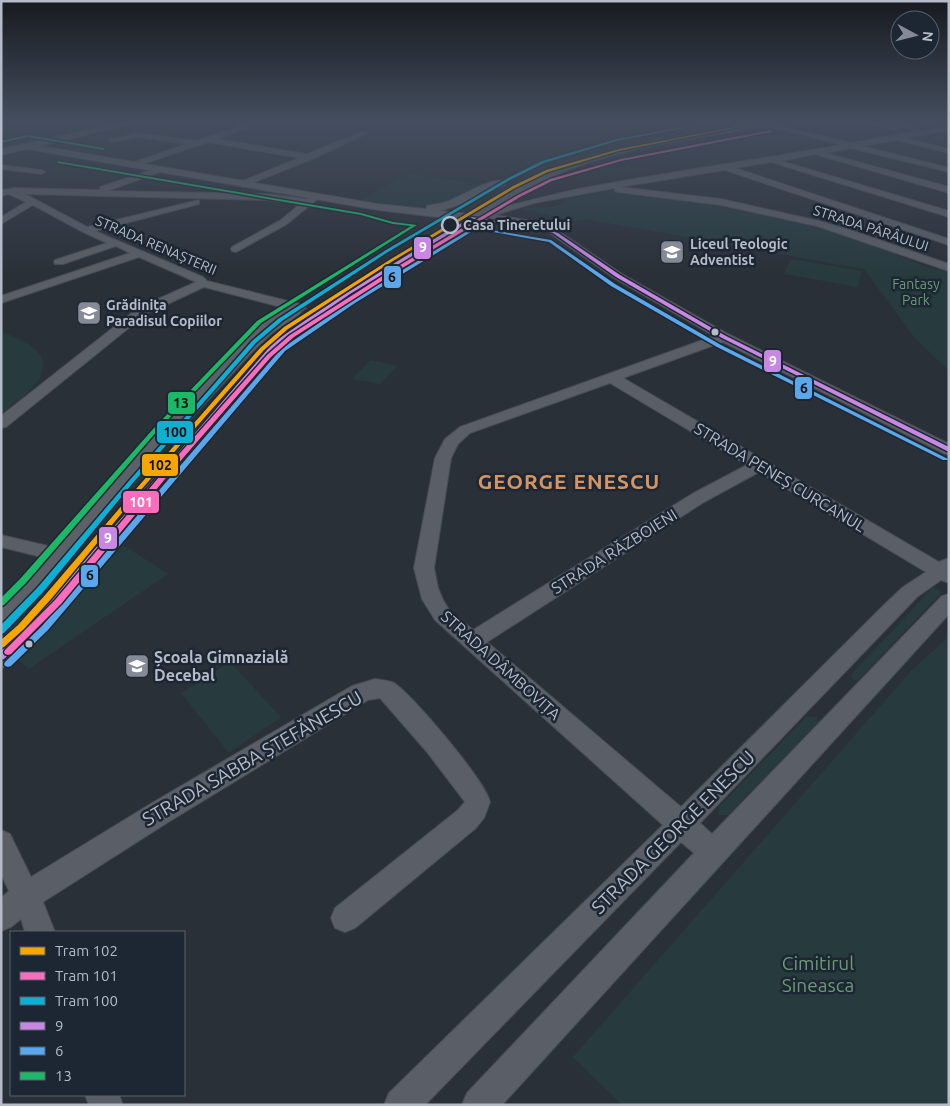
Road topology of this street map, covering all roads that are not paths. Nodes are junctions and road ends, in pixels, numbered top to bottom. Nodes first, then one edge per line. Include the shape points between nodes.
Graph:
1 (148, 173) edge
2 (178, 173) edge
3 (271, 173) edge
4 (551, 173) edge
5 (690, 173) edge
6 (741, 173) edge
7 (812, 173) edge
8 (888, 173) edge
9 (243, 184) junction
10 (608, 186) junction
11 (949, 190) edge
12 (4, 192) edge
13 (92, 193) junction
14 (219, 196) junction
15 (312, 199) junction
16 (32, 202) junction
17 (363, 204) junction
18 (420, 209) junction
19 (949, 214) edge
20 (467, 216) junction
21 (1, 221) edge
22 (429, 228) junction
23 (86, 230) junction
24 (949, 242) edge
25 (116, 243) junction
26 (236, 249) dead end
27 (139, 253) junction
28 (60, 262) dead end
29 (949, 268) edge
30 (204, 283) junction
31 (1, 300) edge
32 (300, 308) junction
33 (724, 337) junction
34 (611, 377) junction
35 (1, 424) edge
36 (949, 450) edge
37 (759, 464) junction
38 (1, 542) edge
39 (58, 555) junction
40 (946, 571) edge
41 (949, 601) edge
42 (1, 617) edge
43 (471, 641) junction
44 (1, 657) edge
45 (682, 824) junction
46 (1, 843) edge
47 (712, 852) junction
48 (26, 896) junction
49 (1, 917) edge
50 (345, 918) dead end
51 (40, 931) edge
52 (401, 1105) edge
53 (479, 1105) edge

1 - 13 street
2 - 9 main road
3 - 9 street
4 - 20 main road
5 - 10 street
6 - 24 street
7 - 19 street
8 - 11 street
9 - 15 main road
10 - 20 street
10 - 29 street, STRADA PÂRÂULUI via 632,192 721,202 819,224
12 - 13 street
12 - 16 street, STRADA RENAȘTERII
13 - 14 street
14 - 15 street
14 - 23 street
15 - 17 main road
15 - 26 street via 284,222
16 - 21 street
16 - 23 street, STRADA RENAȘTERII
17 - 18 main road
17 - 20 main road
17 - 22 main road via 395,213 429,217 433,221
18 - 20 main road
18 - 20 main road via 453,205 482,189 504,182 480,195
20 - 22 main road
20 - 33 street via 554,232 626,282
20 - 44 main road via 318,312 276,343 37,621
22 - 32 main road
23 - 25 street, STRADA RENAȘTERII
25 - 27 street, STRADA RENAȘTERII
25 - 28 street
27 - 30 street, STRADA RENAȘTERII
27 - 31 street
30 - 32 street, STRADA RENAȘTERII
30 - 35 street via 142,311
32 - 39 main road via 266,330 247,348
33 - 34 street, STRADA DÂMBOVIȚA
33 - 36 street
34 - 37 street, STRADA PENEȘ CURCANUL
34 - 43 street, STRADA DÂMBOVIȚA via 465,430 452,442 443,458 424,568 426,585 431,600 442,615
37 - 40 street, STRADA PENEȘ CURCANUL
37 - 43 street, STRADA RĂZBOIENI via 698,498
38 - 39 street
39 - 42 main road
40 - 45 street, STRADA GEORGE ENESCU via 910,592 892,609
41 - 47 street
43 - 45 street, STRADA DÂMBOVIȚA
45 - 47 street, STRADA DÂMBOVIȚA
45 - 52 street, STRADA GEORGE ENESCU
46 - 48 street
47 - 53 street
48 - 49 street, STRADA SABBA ȘTEFĂNESCU
48 - 50 street, STRADA SABBA ȘTEFĂNESCU via 160,812 360,693 375,688 386,690 393,696 476,794 478,802 468,818
48 - 51 street

